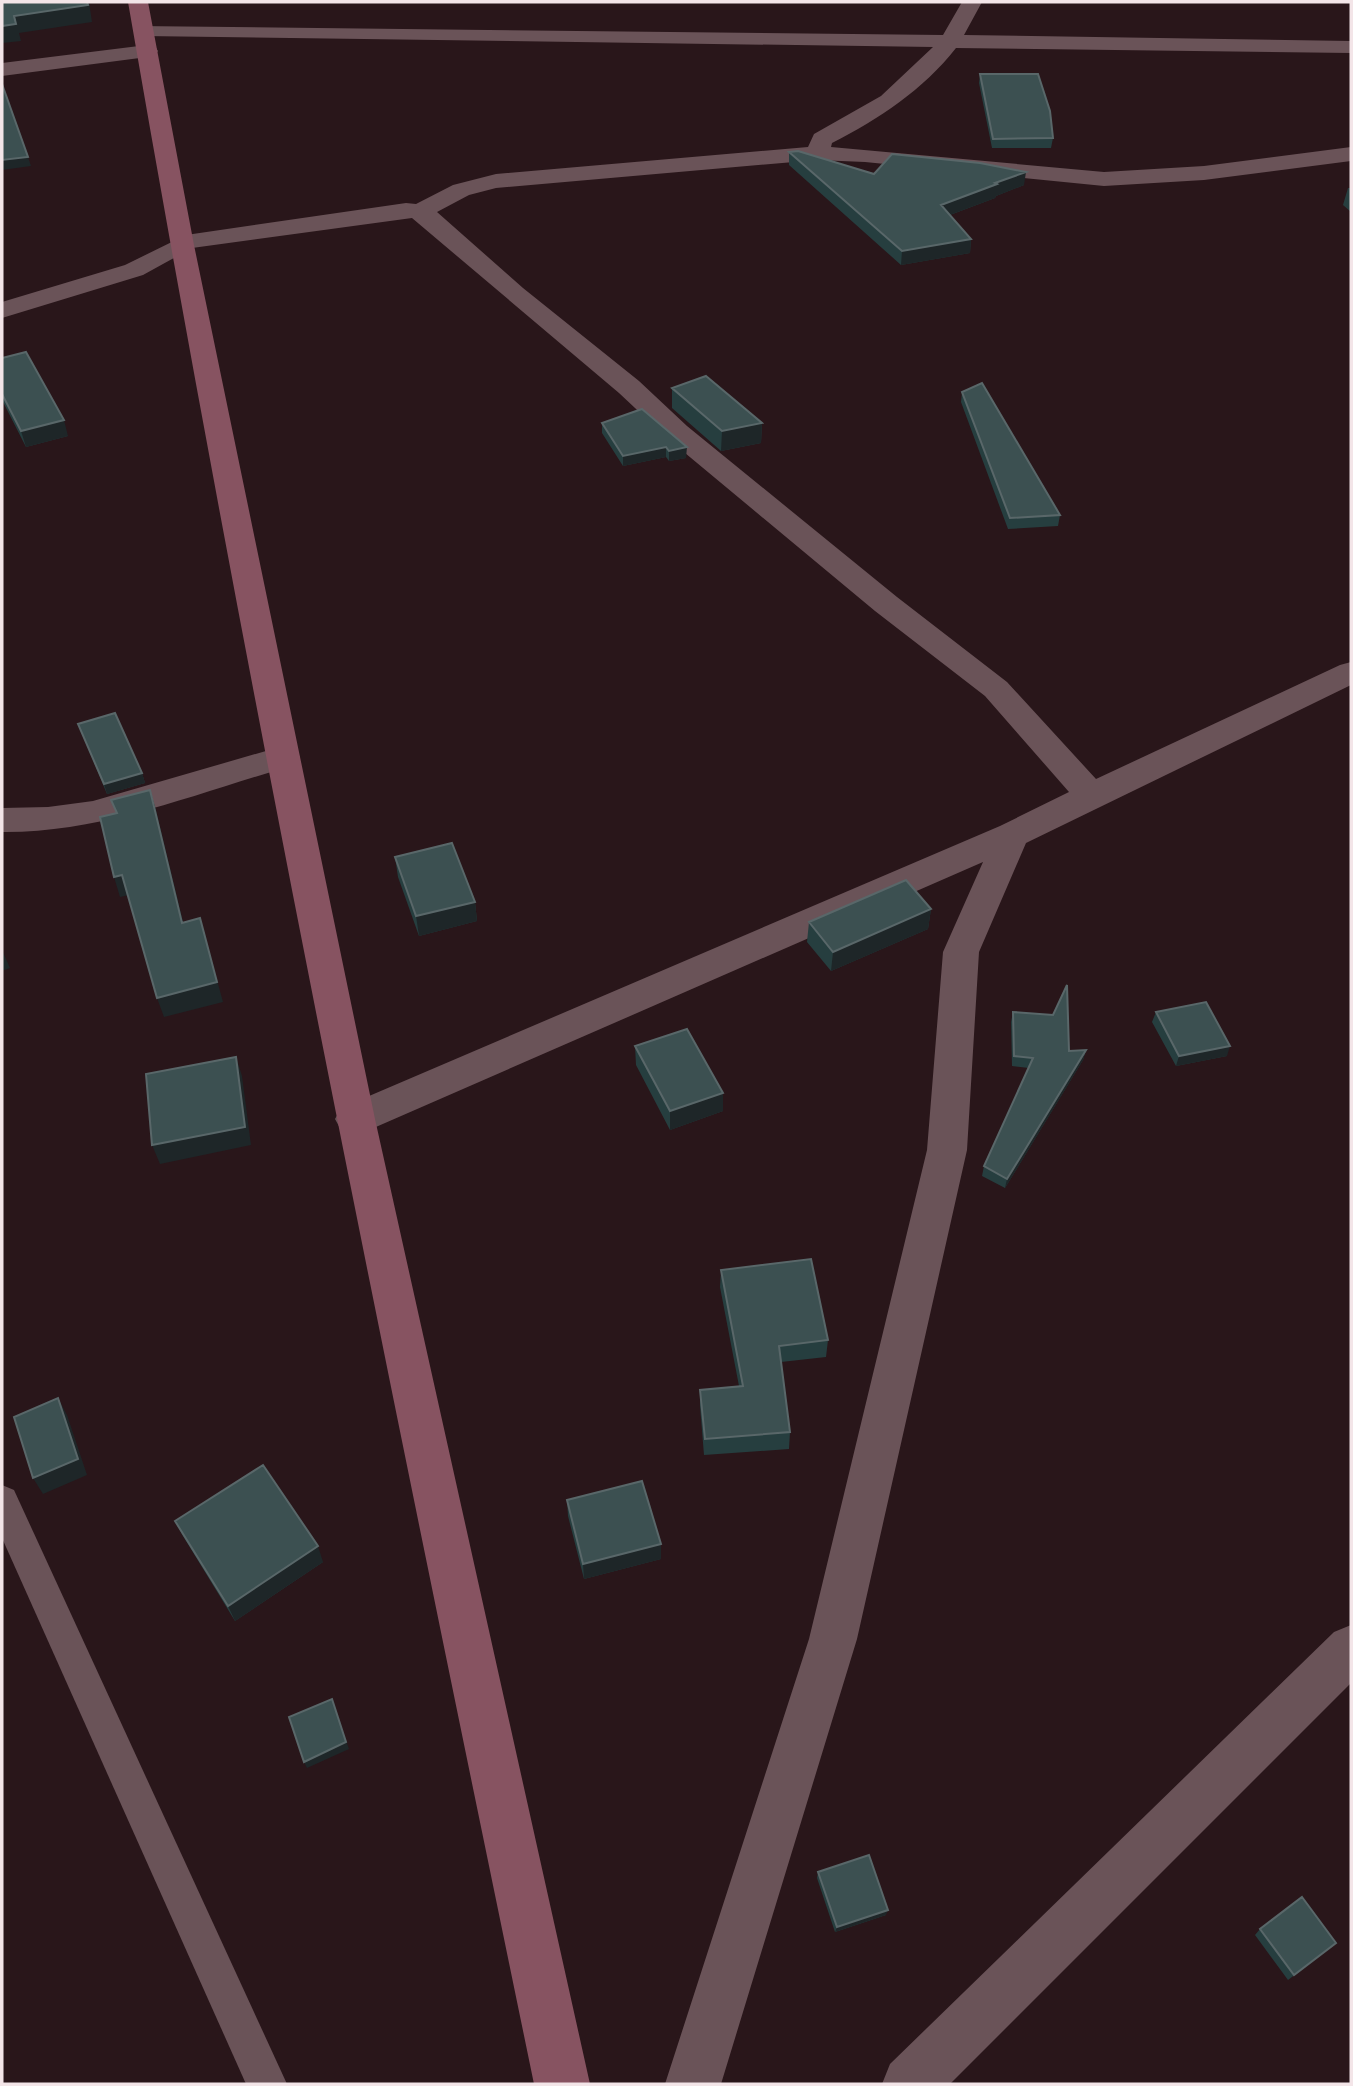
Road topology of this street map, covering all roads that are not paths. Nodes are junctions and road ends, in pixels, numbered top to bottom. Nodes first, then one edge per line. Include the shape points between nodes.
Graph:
1 (972, 2) edge
2 (143, 27) edge
3 (950, 40) junction
4 (1351, 47) edge
5 (2, 70) edge
6 (817, 153) junction
7 (1351, 154) edge
8 (419, 212) junction
9 (182, 245) junction
10 (2, 310) edge
11 (1351, 671) edge
12 (283, 757) junction
13 (1090, 794) junction
14 (2, 820) edge
15 (1012, 835) junction
16 (355, 1119) junction
17 (2, 1501) edge
18 (1351, 1649) edge
19 (267, 2084) edge
20 (562, 2084) edge
21 (693, 2084) edge
22 (910, 2084) edge

1 - 3 street
2 - 3 street
2 - 5 street
2 - 9 street
3 - 4 street
3 - 6 street via 899,92 866,117 822,139
6 - 7 street via 1104,179 1204,173
6 - 8 street via 496,181 461,190
8 - 9 street via 353,216
8 - 13 street via 677,432 996,689
9 - 10 street via 134,270
9 - 12 street
11 - 13 street
12 - 14 street via 238,766 93,813
12 - 16 street
13 - 15 street
15 - 16 street
15 - 21 street via 961,952 947,1150 834,1639
16 - 20 street
17 - 19 lane
18 - 22 street

